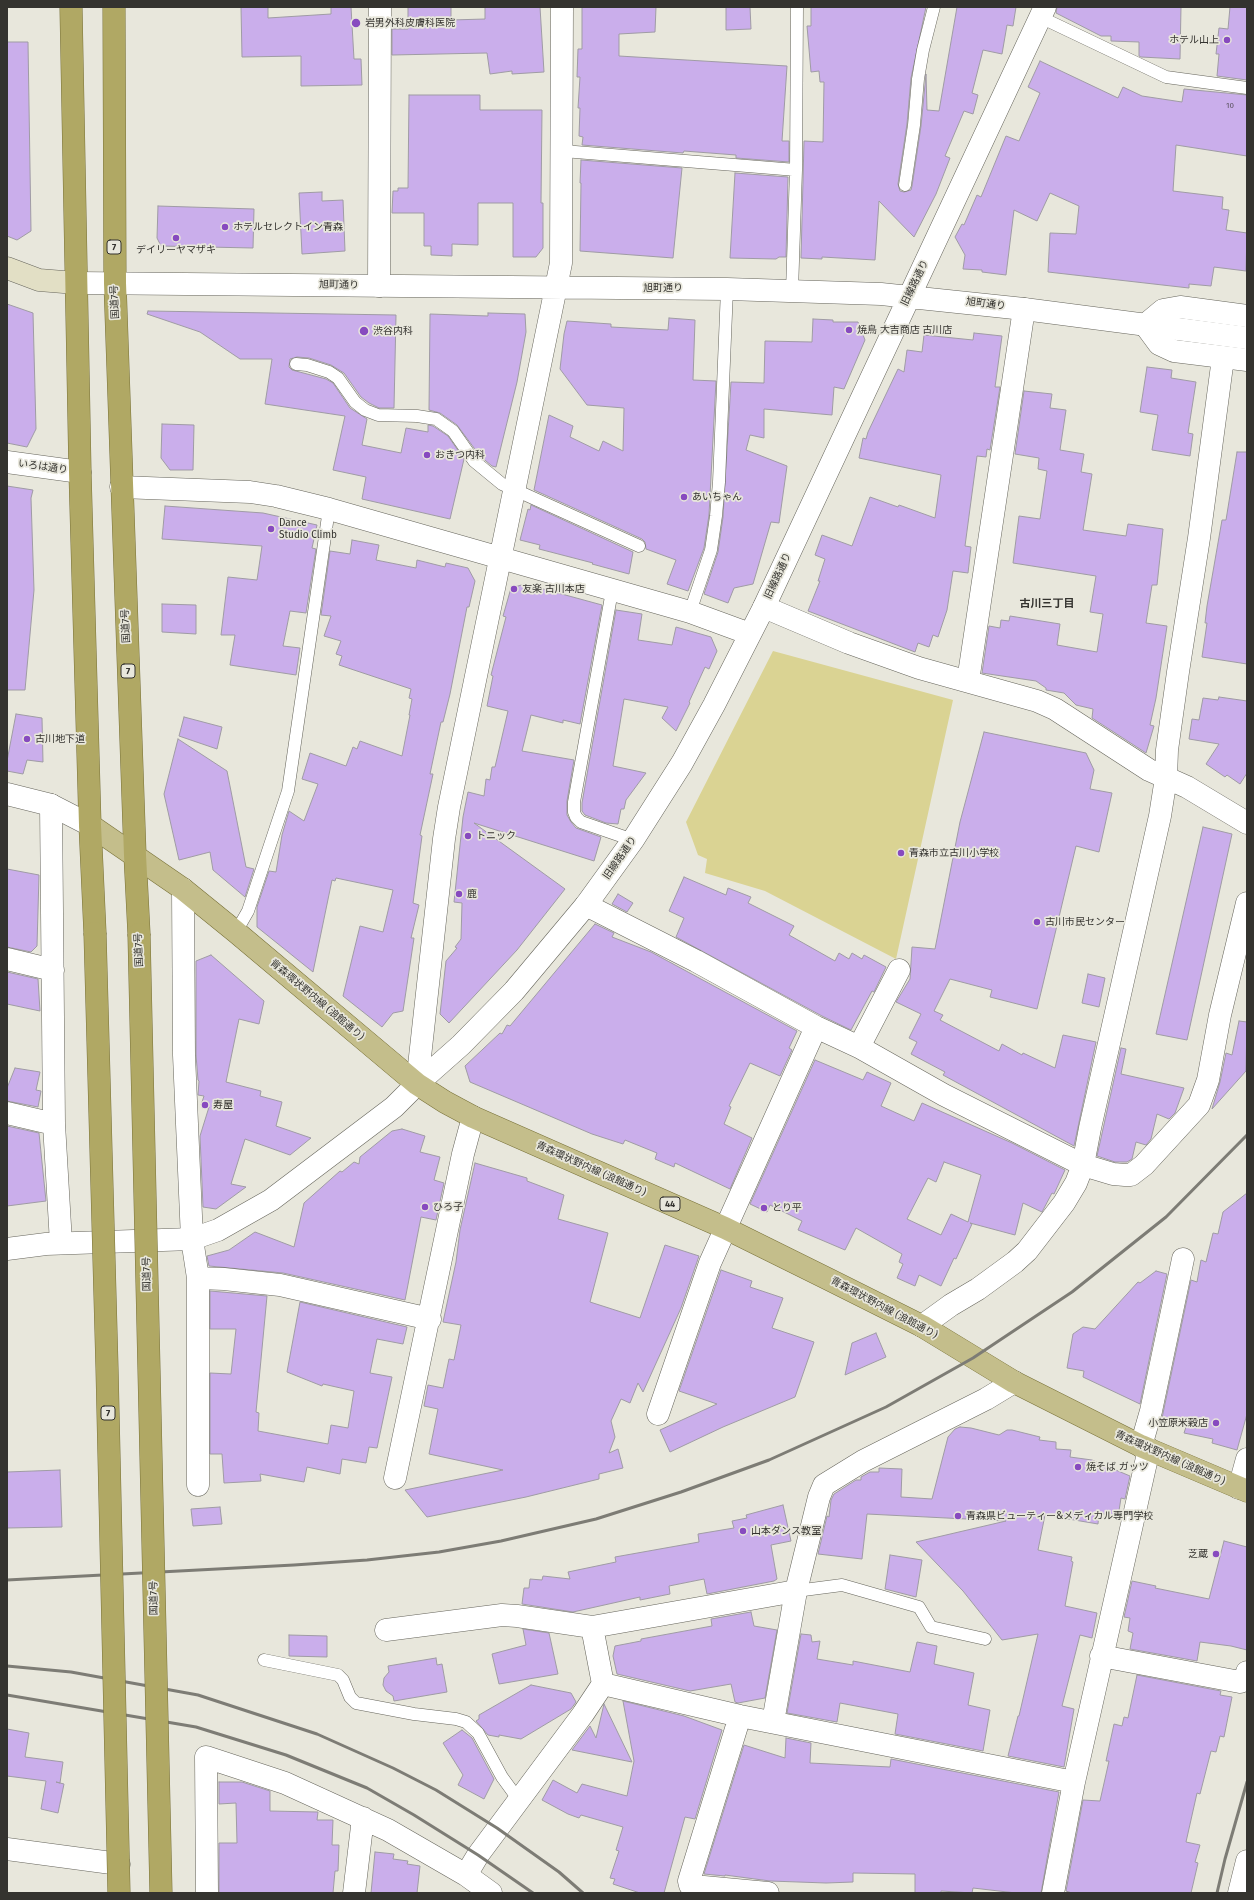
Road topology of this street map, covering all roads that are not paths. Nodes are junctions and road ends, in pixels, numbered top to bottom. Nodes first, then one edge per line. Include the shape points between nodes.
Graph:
1 (70, 7) edge
2 (114, 7) edge
3 (380, 7) edge
4 (562, 7) edge
5 (797, 7) edge
6 (934, 7) edge
7 (1043, 12) edge
8 (1247, 88) edge
9 (563, 151) junction
10 (796, 170) junction
11 (905, 185) dead end
12 (7, 268) edge
13 (76, 283) junction
14 (115, 283) junction
15 (379, 286) junction
16 (557, 288) junction
17 (727, 289) junction
18 (792, 291) junction
19 (908, 296) junction
20 (1024, 309) junction
21 (1247, 316) edge
22 (1145, 325) junction
23 (1247, 338) edge
24 (1223, 358) junction
25 (1247, 360) edge
26 (296, 364) dead end
27 (7, 462) edge
28 (80, 472) junction
29 (121, 487) junction
30 (514, 491) junction
31 (329, 510) junction
32 (639, 546) dead end
33 (500, 559) junction
34 (612, 591) junction
35 (764, 607) junction
36 (690, 612) junction
37 (750, 634) junction
38 (968, 681) junction
39 (1166, 778) junction
40 (7, 794) edge
41 (51, 805) junction
42 (1247, 823) edge
43 (90, 825) junction
44 (633, 840) junction
45 (135, 855) junction
46 (183, 889) junction
47 (1247, 903) edge
48 (586, 905) junction
49 (236, 932) junction
50 (7, 959) edge
51 (53, 970) junction
52 (899, 970) dead end
53 (816, 1027) junction
54 (859, 1047) junction
55 (417, 1084) junction
56 (7, 1112) edge
57 (473, 1117) junction
58 (54, 1124) junction
59 (1083, 1166) junction
60 (725, 1228) junction
61 (192, 1239) junction
62 (61, 1243) junction
63 (7, 1249) edge
64 (1183, 1259) dead end
65 (198, 1278) junction
66 (430, 1319) junction
67 (922, 1326) junction
68 (1014, 1382) junction
69 (658, 1414) dead end
70 (1145, 1447) junction
71 (1247, 1459) edge
72 (395, 1478) dead end
73 (198, 1485) dead end
74 (1243, 1490) edge
75 (796, 1591) junction
76 (592, 1627) junction
77 (386, 1630) dead end
78 (985, 1639) dead end
79 (1101, 1656) junction
80 (264, 1660) dead end
81 (1247, 1672) edge
82 (603, 1684) junction
83 (740, 1716) junction
84 (773, 1722) junction
85 (1074, 1782) junction
86 (518, 1799) junction
87 (363, 1818) junction
88 (7, 1849) edge
89 (1247, 1861) edge
90 (119, 1864) junction
91 (466, 1875) junction
92 (119, 1893) edge
93 (161, 1893) edge
94 (207, 1893) edge
95 (354, 1893) edge
96 (491, 1893) edge
97 (759, 1893) edge
98 (1053, 1893) edge
99 (1239, 1893) edge

1 - 13 highway, 7
2 - 14 highway, 国道7号 / 7
3 - 15 street
4 - 9 street
5 - 10 lane
6 - 11 lane via 918,80
7 - 8 lane via 1166,77
7 - 19 street, 旧線路通り
9 - 10 lane
9 - 16 street via 562,248
10 - 18 lane
12 - 13 main road via 39,280
13 - 14 street, 旭町通り
13 - 28 highway, 7
14 - 15 street, 旭町通り
14 - 29 highway, 国道7号 / 7
15 - 16 street, 旭町通り
16 - 17 street, 旭町通り
16 - 30 street
17 - 18 street, 旭町通り
17 - 36 lane via 716,516 711,550
18 - 19 street, 旭町通り
19 - 20 street, 旭町通り
19 - 35 street, 旧線路通り
20 - 22 street, 旭町通り
20 - 38 street
21 - 22 street via 1180,307 1163,310
22 - 23 street, 旭町通り
22 - 24 street via 1159,344 1174,351
24 - 25 street
24 - 39 street via 1199,538 1176,680
26 - 30 lane via 329,372 338,378 355,402 365,410 378,415 426,417 445,424 481,468
27 - 28 street, いろは通り
28 - 43 highway, 7
29 - 31 street via 250,492
29 - 45 highway, 国道7号 / 7
30 - 32 lane
30 - 33 street
31 - 33 street
31 - 49 lane via 288,791 254,896
33 - 34 street
33 - 55 street via 444,839
34 - 36 street
34 - 44 lane via 574,812 581,822
35 - 37 street, 旧線路通り
35 - 38 street via 849,643 919,668
36 - 37 street
37 - 44 street, 旧線路通り via 682,763
38 - 39 street via 1037,701 1055,709 1125,755
39 - 42 street via 1187,787
39 - 59 street via 1160,816
40 - 41 street
41 - 43 street
41 - 51 street
43 - 45 main road, 青森環状野内線 (浪館通り) / 44
43 - 90 highway, 7, bridge
44 - 48 street, 旧線路通り
45 - 46 main road, 青森環状野内線 (浪館通り) / 44
45 - 93 highway, 国道7号 / 7, bridge via 139,934
46 - 49 main road, 青森環状野内線 (浪館通り) / 44
46 - 61 street via 184,1055
47 - 59 street via 1220,1016 1208,1080 1199,1105 1144,1165 1131,1175 1113,1174
48 - 53 street via 696,961
48 - 55 street, 旧線路通り via 514,992
49 - 55 main road, 青森環状野内線 (浪館通り) / 44
50 - 51 street
51 - 58 street
52 - 54 street
53 - 54 street
53 - 60 street
54 - 59 street via 944,1095
55 - 57 main road, 青森環状野内線 (浪館通り) / 44
55 - 61 street, 旧線路通り via 394,1107 270,1200 218,1230
56 - 58 street
57 - 60 main road, 青森環状野内線 (浪館通り) / 44
57 - 66 street
58 - 62 street
59 - 67 street via 1064,1203 1027,1251 978,1289
60 - 67 main road, 青森環状野内線 (浪館通り) / 44
60 - 69 street via 710,1263
61 - 62 street, 旧線路通り
61 - 65 street
62 - 63 street, 旧線路通り
64 - 70 street
65 - 66 street via 280,1285
65 - 73 street
66 - 72 street
67 - 68 main road, 青森環状野内線 (浪館通り) / 44
68 - 70 main road, 青森環状野内線 (浪館通り) / 44
68 - 75 street via 826,1482 819,1497
70 - 74 main road, 青森環状野内線 (浪館通り) / 44
70 - 79 street
71 - 74 street
75 - 76 street
75 - 78 lane via 842,1585 919,1607 931,1627
75 - 84 street
76 - 77 street via 502,1615
76 - 82 street
79 - 81 street via 1240,1682 1245,1680
79 - 85 street
80 - 86 lane via 338,1675 356,1703 466,1722 478,1733 502,1777
82 - 83 street
82 - 86 street
83 - 84 street
83 - 97 street via 689,1881 693,1886
84 - 85 street
85 - 98 street
86 - 91 street
87 - 91 street
87 - 94 street via 285,1783 206,1757
87 - 95 street
88 - 90 street
89 - 99 street
90 - 92 highway, 7, bridge
91 - 96 street

